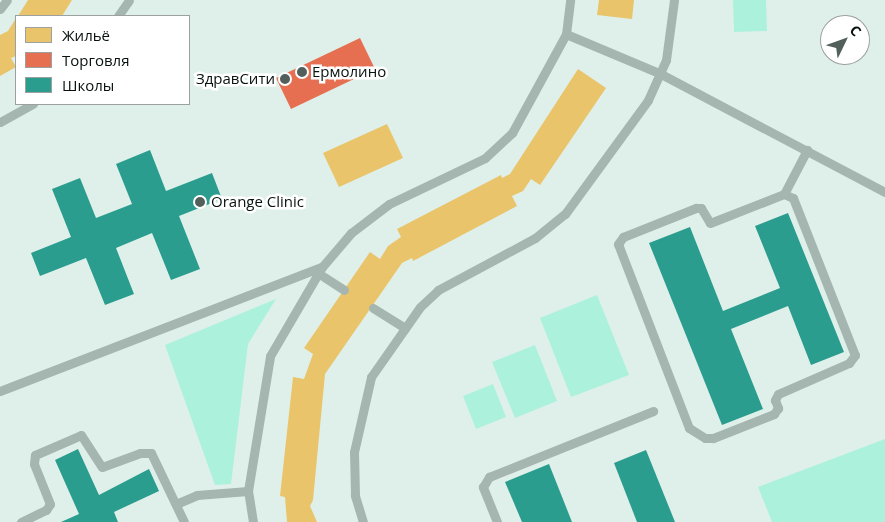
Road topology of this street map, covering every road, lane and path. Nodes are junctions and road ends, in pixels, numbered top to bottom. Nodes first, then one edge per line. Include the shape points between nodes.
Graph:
1 (7, 0) edge
2 (129, 0) edge
3 (570, 0) edge
4 (674, 0) edge
5 (0, 8) edge
6 (119, 15) edge
7 (566, 34) junction
8 (661, 74) junction
9 (31, 105) edge
10 (0, 122) edge
11 (807, 150) junction
12 (885, 192) edge
13 (784, 194) junction
14 (320, 270) junction
15 (344, 290) dead end
16 (373, 308) dead end
17 (405, 328) junction
18 (0, 391) edge
19 (653, 411) dead end
20 (248, 491) junction
21 (176, 504) junction
22 (21, 522) edge
23 (184, 522) edge
24 (253, 522) edge
25 (363, 522) edge
26 (497, 522) edge

1 - 5 lane
2 - 6 lane
3 - 7 lane
4 - 8 lane via 670,44
7 - 8 lane
7 - 14 lane via 512,133 485,158 389,204 351,233
8 - 11 lane
8 - 17 lane via 648,100 564,214 535,238 438,290
9 - 10 lane
11 - 12 lane
11 - 13 lane
13 - 13 lane via 710,223 701,208 696,208 623,237 618,244 689,428 705,438 713,438 774,414 778,410 778,394 849,363 855,355 793,198
14 - 15 lane
14 - 18 lane
14 - 20 lane via 270,356
16 - 17 lane
17 - 25 lane via 371,377 366,393 354,452 355,495
19 - 26 lane via 489,476 483,488
20 - 21 lane via 197,495
20 - 24 lane
21 - 22 lane via 151,453 140,453 102,467 85,437 78,436 35,455 34,464 50,504 46,510
21 - 23 lane

